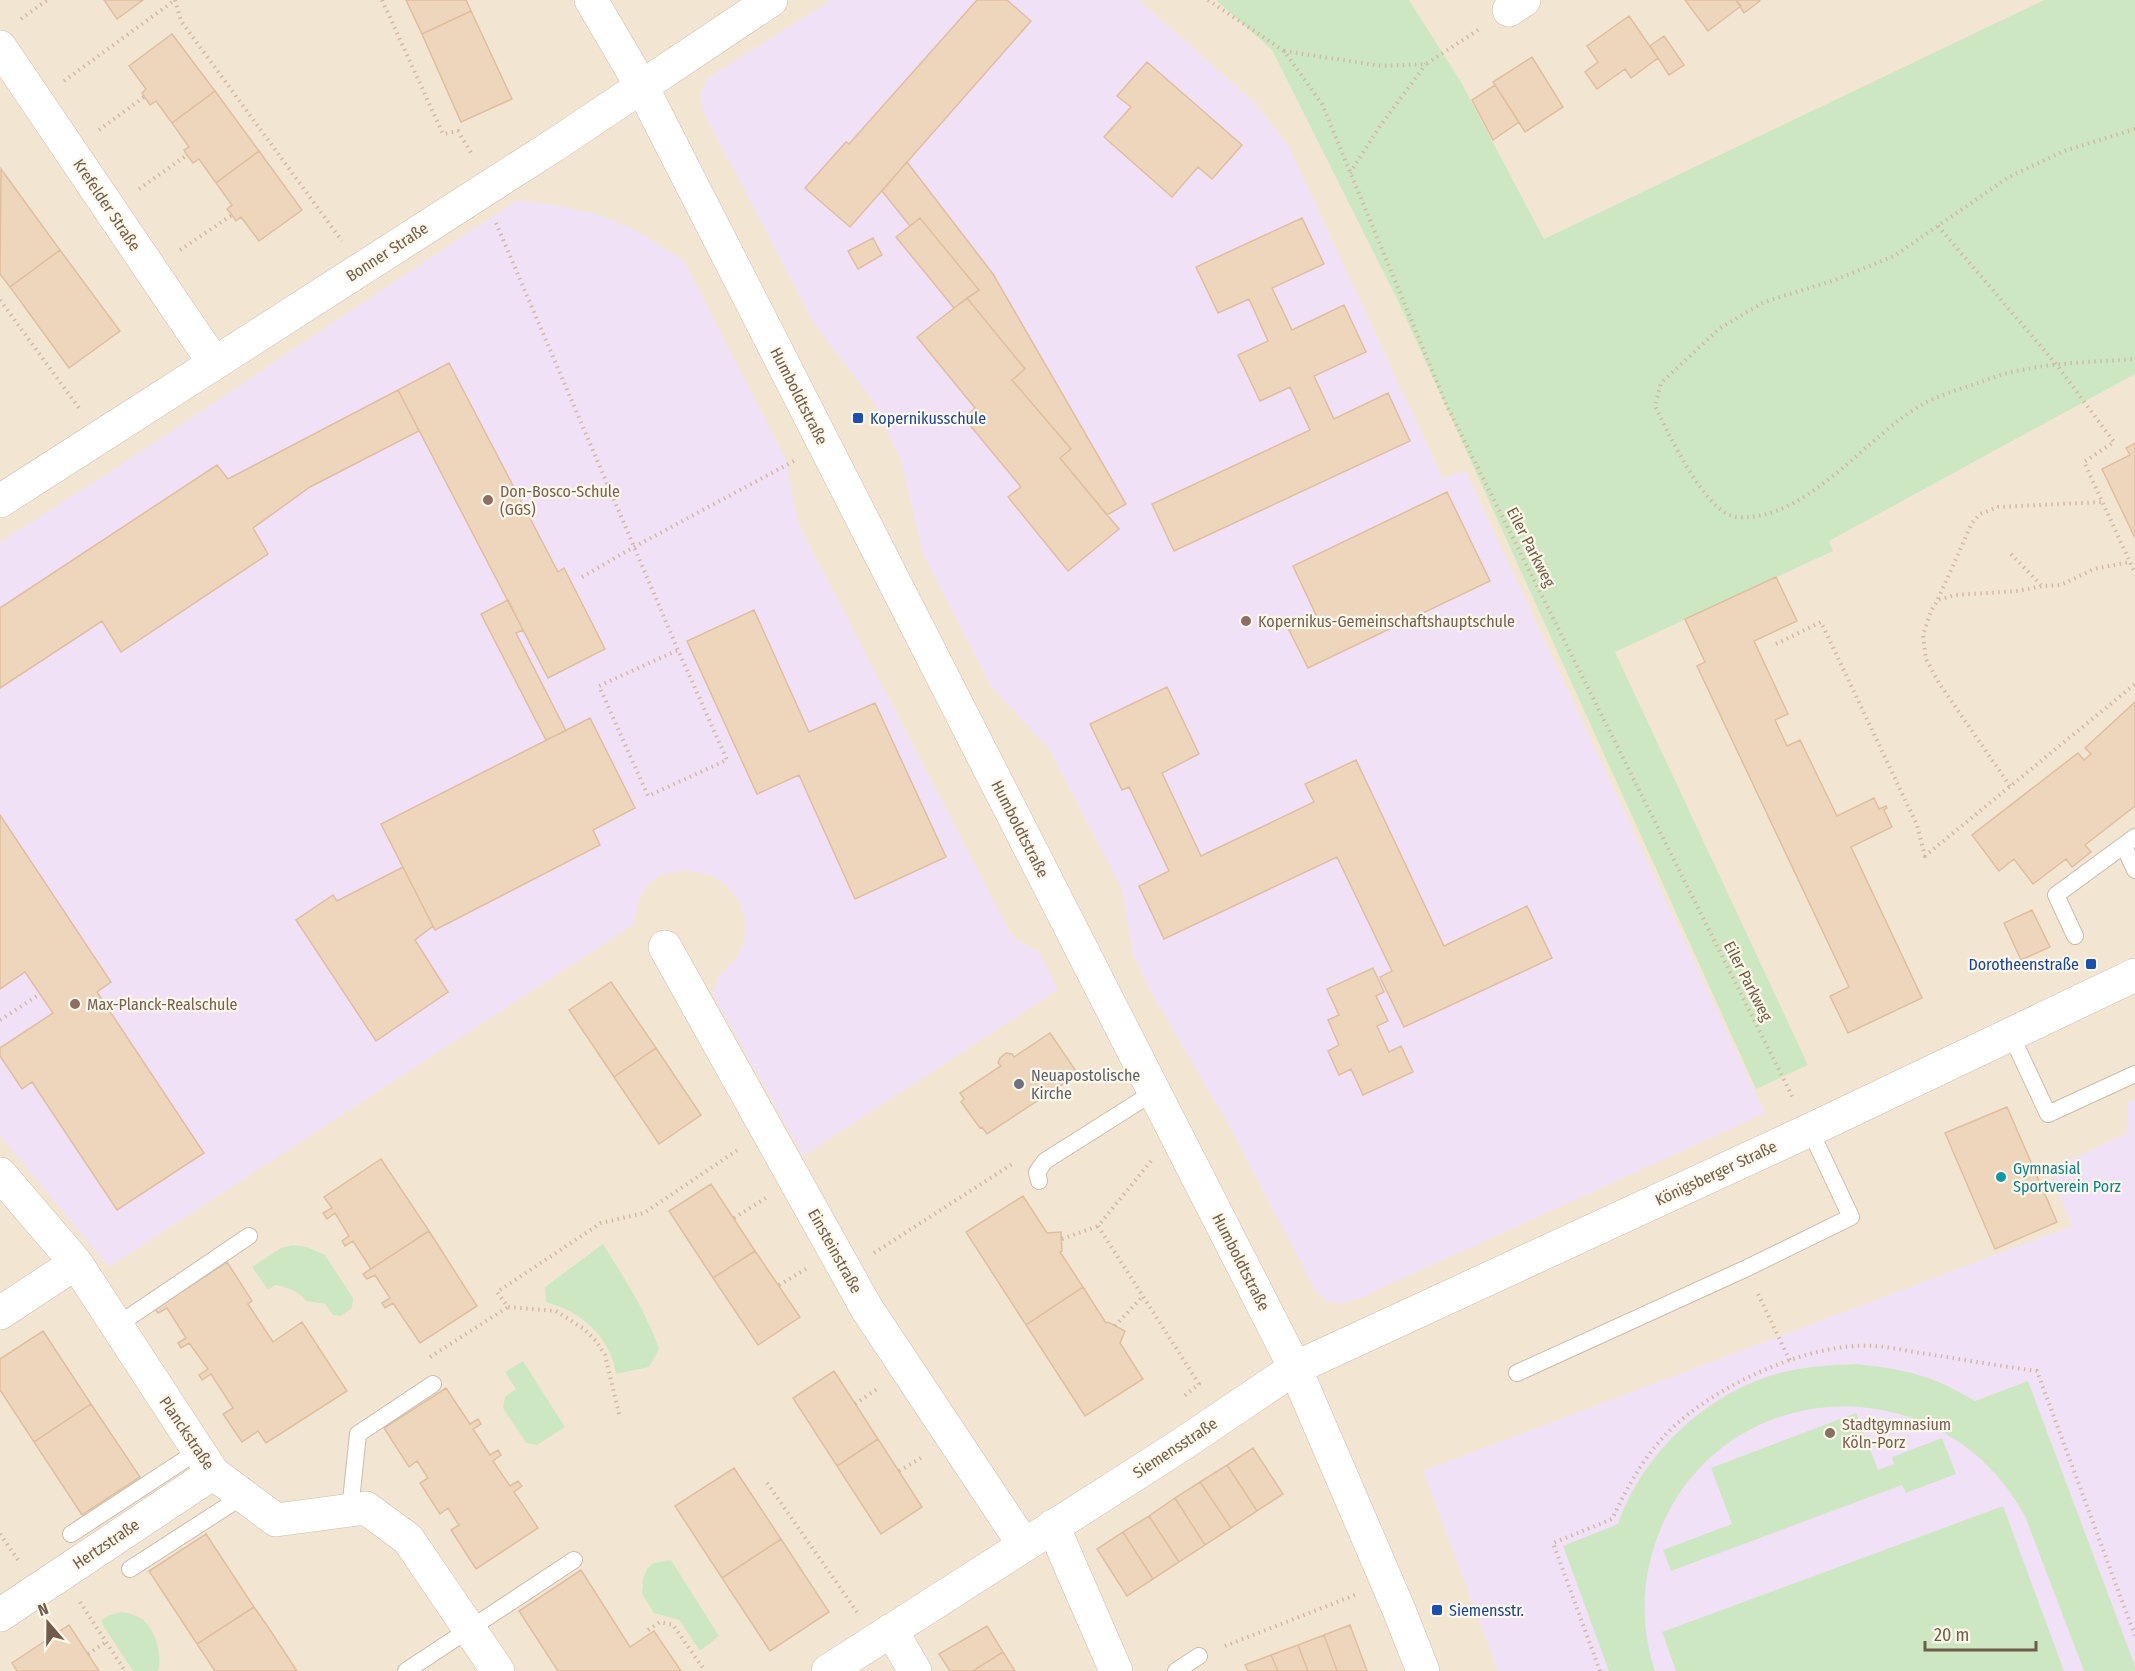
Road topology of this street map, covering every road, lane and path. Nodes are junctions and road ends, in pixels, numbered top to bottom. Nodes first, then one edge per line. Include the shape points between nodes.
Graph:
1 (47, 0) edge
2 (175, 0) edge
3 (382, 0) edge
4 (591, 0) edge
5 (771, 0) edge
6 (1208, 0) edge
7 (1516, 5) edge
8 (19, 20) dead end
9 (0, 47) edge
10 (1284, 51) junction
11 (1426, 64) junction
12 (642, 87) junction
13 (144, 97) dead end
14 (37, 101) junction
15 (2135, 129) edge
16 (70, 151) junction
17 (187, 155) dead end
18 (1350, 173) junction
19 (486, 188) junction
20 (110, 210) junction
21 (231, 215) dead end
22 (1938, 226) junction
23 (362, 268) junction
24 (151, 270) junction
25 (0, 300) edge
26 (2135, 359) edge
27 (214, 363) junction
28 (2056, 364) junction
29 (100, 436) junction
30 (824, 446) junction
31 (0, 501) edge
32 (2102, 502) junction
33 (634, 547) junction
34 (2011, 554) dead end
35 (2130, 562) junction
36 (2135, 573) edge
37 (582, 577) dead end
38 (2042, 586) junction
39 (1938, 600) junction
40 (1776, 644) dead end
41 (678, 650) junction
42 (2135, 684) edge
43 (2010, 786) junction
44 (2129, 841) edge
45 (2135, 870) edge
46 (2075, 936) dead end
47 (665, 947) dead end
48 (2135, 975) edge
49 (40, 994) dead end
50 (0, 1020) edge
51 (2011, 1035) junction
52 (2135, 1074) edge
53 (1154, 1092) junction
54 (767, 1130) junction
55 (1810, 1130) junction
56 (1181, 1145) junction
57 (1016, 1162) dead end
58 (0, 1174) edge
59 (1039, 1181) dead end
60 (1098, 1226) junction
61 (249, 1236) dead end
62 (1062, 1239) dead end
63 (76, 1263) junction
64 (1747, 1268) junction
65 (846, 1272) junction
66 (1143, 1296) junction
67 (0, 1313) edge
68 (116, 1326) junction
69 (1115, 1326) dead end
70 (1790, 1361) junction
71 (1295, 1368) junction
72 (1517, 1373) dead end
73 (433, 1384) dead end
74 (1176, 1403) dead end
75 (619, 1414) dead end
76 (206, 1462) junction
77 (767, 1483) dead end
78 (243, 1496) junction
79 (350, 1510) junction
80 (1053, 1526) junction
81 (71, 1534) dead end
82 (1024, 1545) junction
83 (574, 1560) dead end
84 (130, 1569) dead end
85 (62, 1574) junction
86 (1387, 1582) junction
87 (0, 1615) edge
88 (470, 1629) junction
89 (648, 1630) dead end
90 (884, 1635) junction
91 (2135, 1636) edge
92 (106, 1642) junction
93 (88, 1654) dead end
94 (1199, 1656) joint
95 (124, 1671) edge
96 (406, 1671) edge
97 (498, 1671) edge
98 (705, 1671) edge
99 (828, 1671) edge
100 (915, 1671) edge
101 (1116, 1671) edge
102 (1176, 1671) edge
103 (1423, 1671) edge
104 (1600, 1671) edge

1 - 8 path
2 - 14 path
2 - 23 path via 181,21
3 - 19 path via 443,134 458,131
4 - 12 street, Humboldtstraße
5 - 12 street, Bonner Straße
6 - 10 path, Eiler Parkweg
7 - 11 path
9 - 14 street, Krefelder Straße
10 - 11 path via 1382,66
10 - 18 path, Eiler Parkweg via 1322,104
11 - 18 path
12 - 19 street, Bonner Straße
12 - 30 street, Humboldtstraße
13 - 16 path
14 - 16 street, Krefelder Straße
15 - 22 path via 2064,151 2009,177
16 - 20 street, Krefelder Straße
17 - 20 path
18 - 55 path, Eiler Parkweg via 1446,404
19 - 23 street, Bonner Straße
19 - 33 path
20 - 24 street, Krefelder Straße
21 - 24 path
22 - 28 path
22 - 28 path via 1894,256 1764,302 1720,328 1661,383 1655,406 1680,457 1714,505 1734,517 1767,514 1804,498 1923,404 2020,370
23 - 27 street, Bonner Straße
24 - 27 street, Krefelder Straße
25 - 29 path
26 - 28 path
27 - 29 street, Bonner Straße
28 - 32 path via 2114,442 2084,462
29 - 31 street, Bonner Straße
30 - 33 path
30 - 53 street, Humboldtstraße
32 - 35 path
32 - 39 path via 1998,507 1980,514 1972,523
33 - 37 path
33 - 41 path
34 - 38 path
35 - 36 path
35 - 38 path via 2094,569 2061,585
38 - 39 path
39 - 43 path via 1923,635 1926,659
40 - 43 path via 1821,622 1917,825 1925,856
41 - 41 path via 728,760 648,796 599,686
42 - 43 path
44 - 45 lane
44 - 46 lane via 2056,895
47 - 54 street, Einsteinstraße
48 - 51 street, Königsberger Straße
49 - 50 path
51 - 52 lane via 2048,1113
51 - 55 street, Königsberger Straße
53 - 56 street, Humboldtstraße
53 - 59 lane via 1045,1161 1037,1173
54 - 65 street, Einsteinstraße
54 - 75 path via 644,1213 601,1223 497,1292 508,1307 556,1311 584,1329 605,1355
55 - 64 lane via 1851,1217
55 - 71 street, Königsberger Straße
56 - 60 path via 1150,1161
56 - 71 street, Humboldtstraße
57 - 65 path
58 - 63 street, Planckstraße
60 - 62 path
60 - 66 path
61 - 68 lane
63 - 67 street
63 - 68 street, Planckstraße
64 - 70 path
64 - 72 lane
65 - 82 street, Einsteinstraße
66 - 69 path
66 - 74 path via 1199,1384
68 - 76 street, Planckstraße
70 - 91 path via 1830,1348 1873,1346 2037,1371
70 - 104 path via 1733,1384 1692,1412 1660,1440 1634,1475 1612,1519 1553,1542
71 - 80 street, Siemensstraße
71 - 86 street, Humboldtstraße
73 - 79 lane via 358,1434
76 - 78 street, Planckstraße
76 - 81 lane
76 - 85 street, Hertzstraße
77 - 90 path
78 - 79 street, Planckstraße via 276,1520
78 - 84 lane
79 - 88 street, Planckstraße via 366,1508 408,1539
80 - 82 street, Siemensstraße
80 - 101 street
82 - 90 street, Siemensstraße
83 - 88 lane
85 - 87 street, Hertzstraße
85 - 92 path
86 - 94 path
86 - 103 street, Humboldtstraße
88 - 96 lane
88 - 97 street, Planckstraße
89 - 98 path via 660,1622 673,1625
90 - 99 street, Siemensstraße
90 - 100 street
92 - 93 path
92 - 95 path
94 - 102 lane

